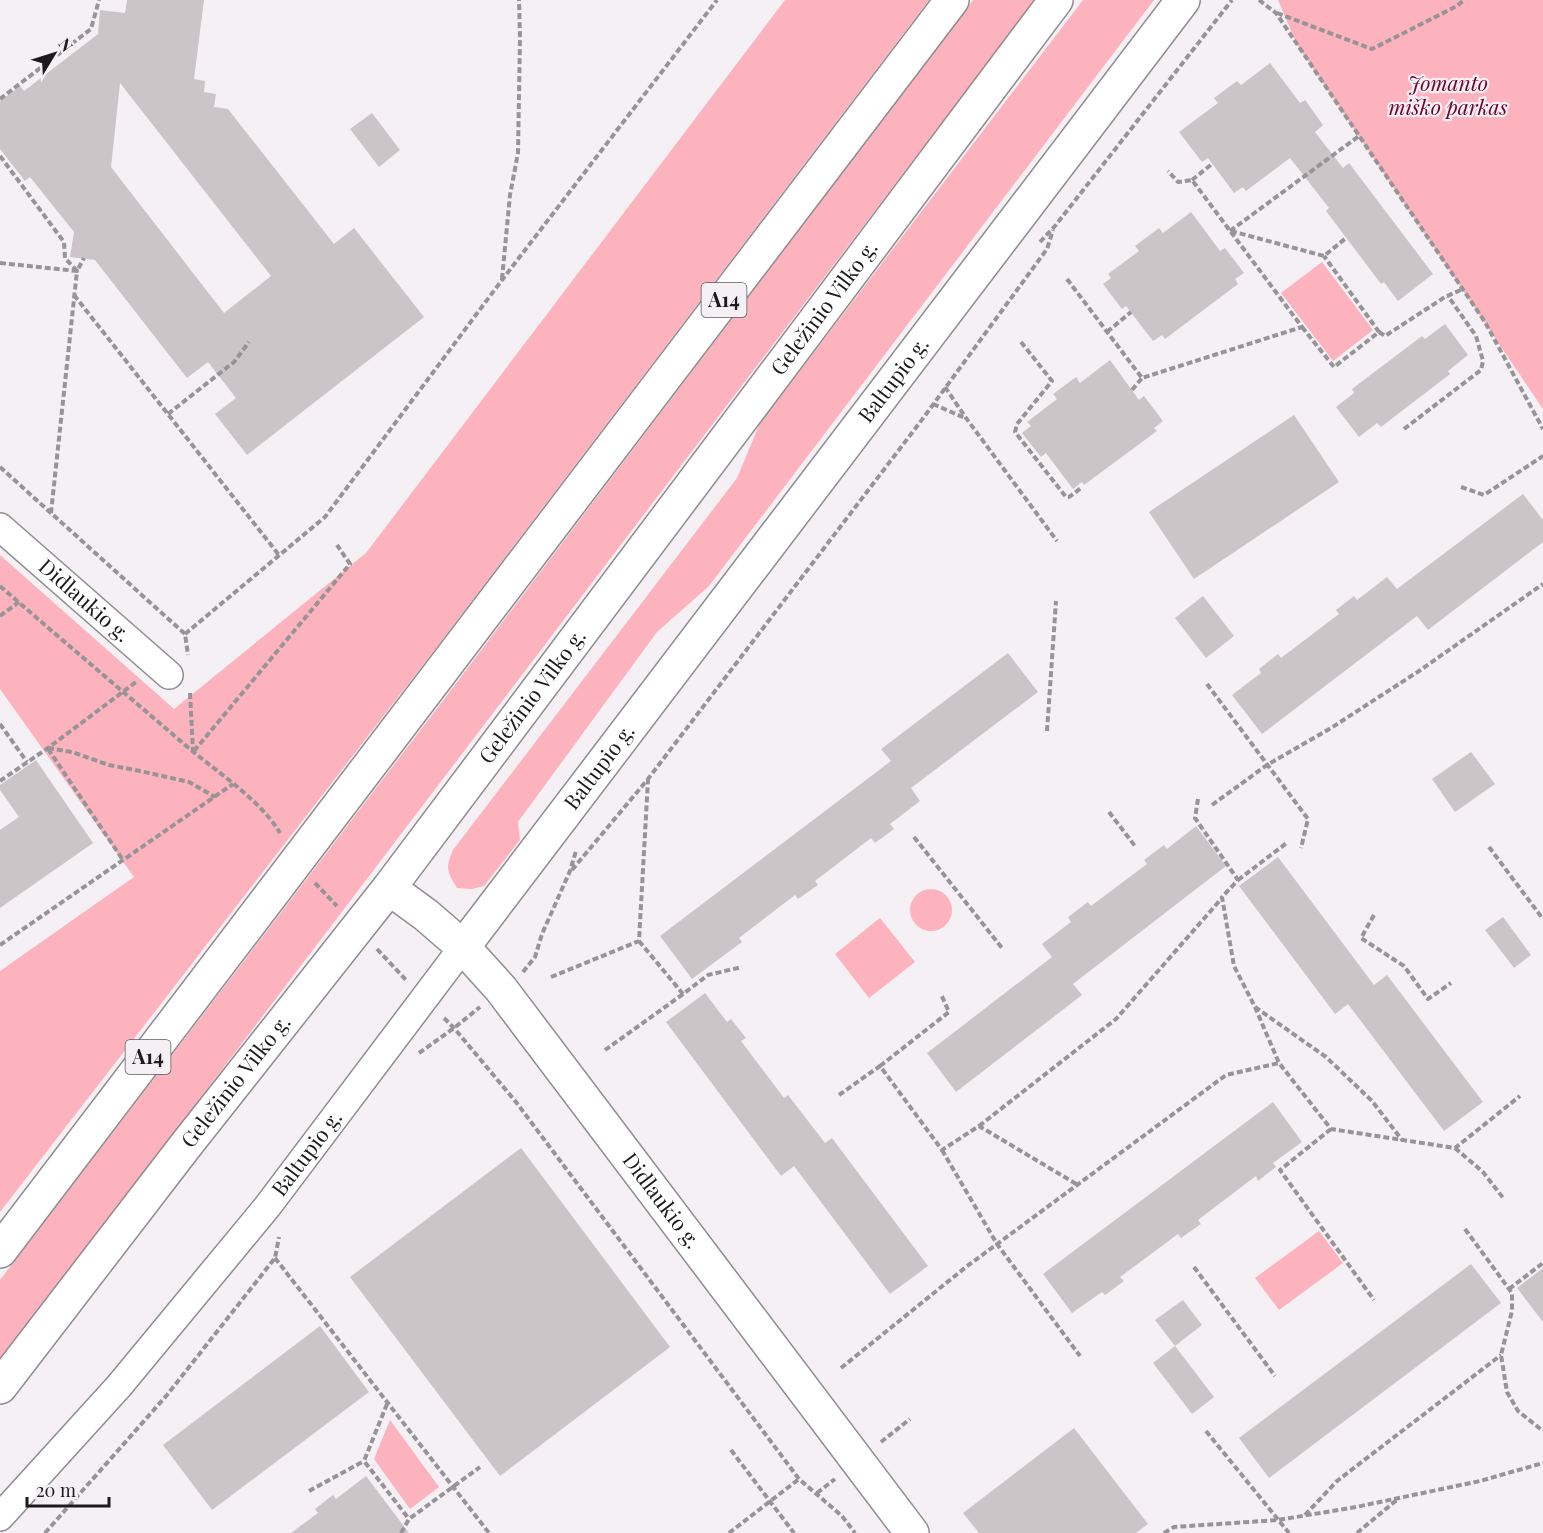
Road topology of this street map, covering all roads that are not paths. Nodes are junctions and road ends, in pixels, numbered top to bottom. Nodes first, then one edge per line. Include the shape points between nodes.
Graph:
1 (951, 0) edge
2 (1056, 0) edge
3 (1183, 0) edge
4 (0, 527) edge
5 (163, 669) road end
6 (390, 888) junction
7 (463, 947) junction
8 (0, 1251) edge
9 (0, 1387) edge
10 (0, 1517) edge
11 (912, 1533) edge

1 - 8 main road, A14
2 - 6 main road, Geležinio Vilko g.
3 - 7 main road, Baltupio g.
4 - 5 street, Didlaukio g.
6 - 7 main road, Didlaukio g.
6 - 9 main road, Geležinio Vilko g.
7 - 10 street, Baltupio g. via 267,1208 118,1386
7 - 11 main road, Didlaukio g. via 501,989

